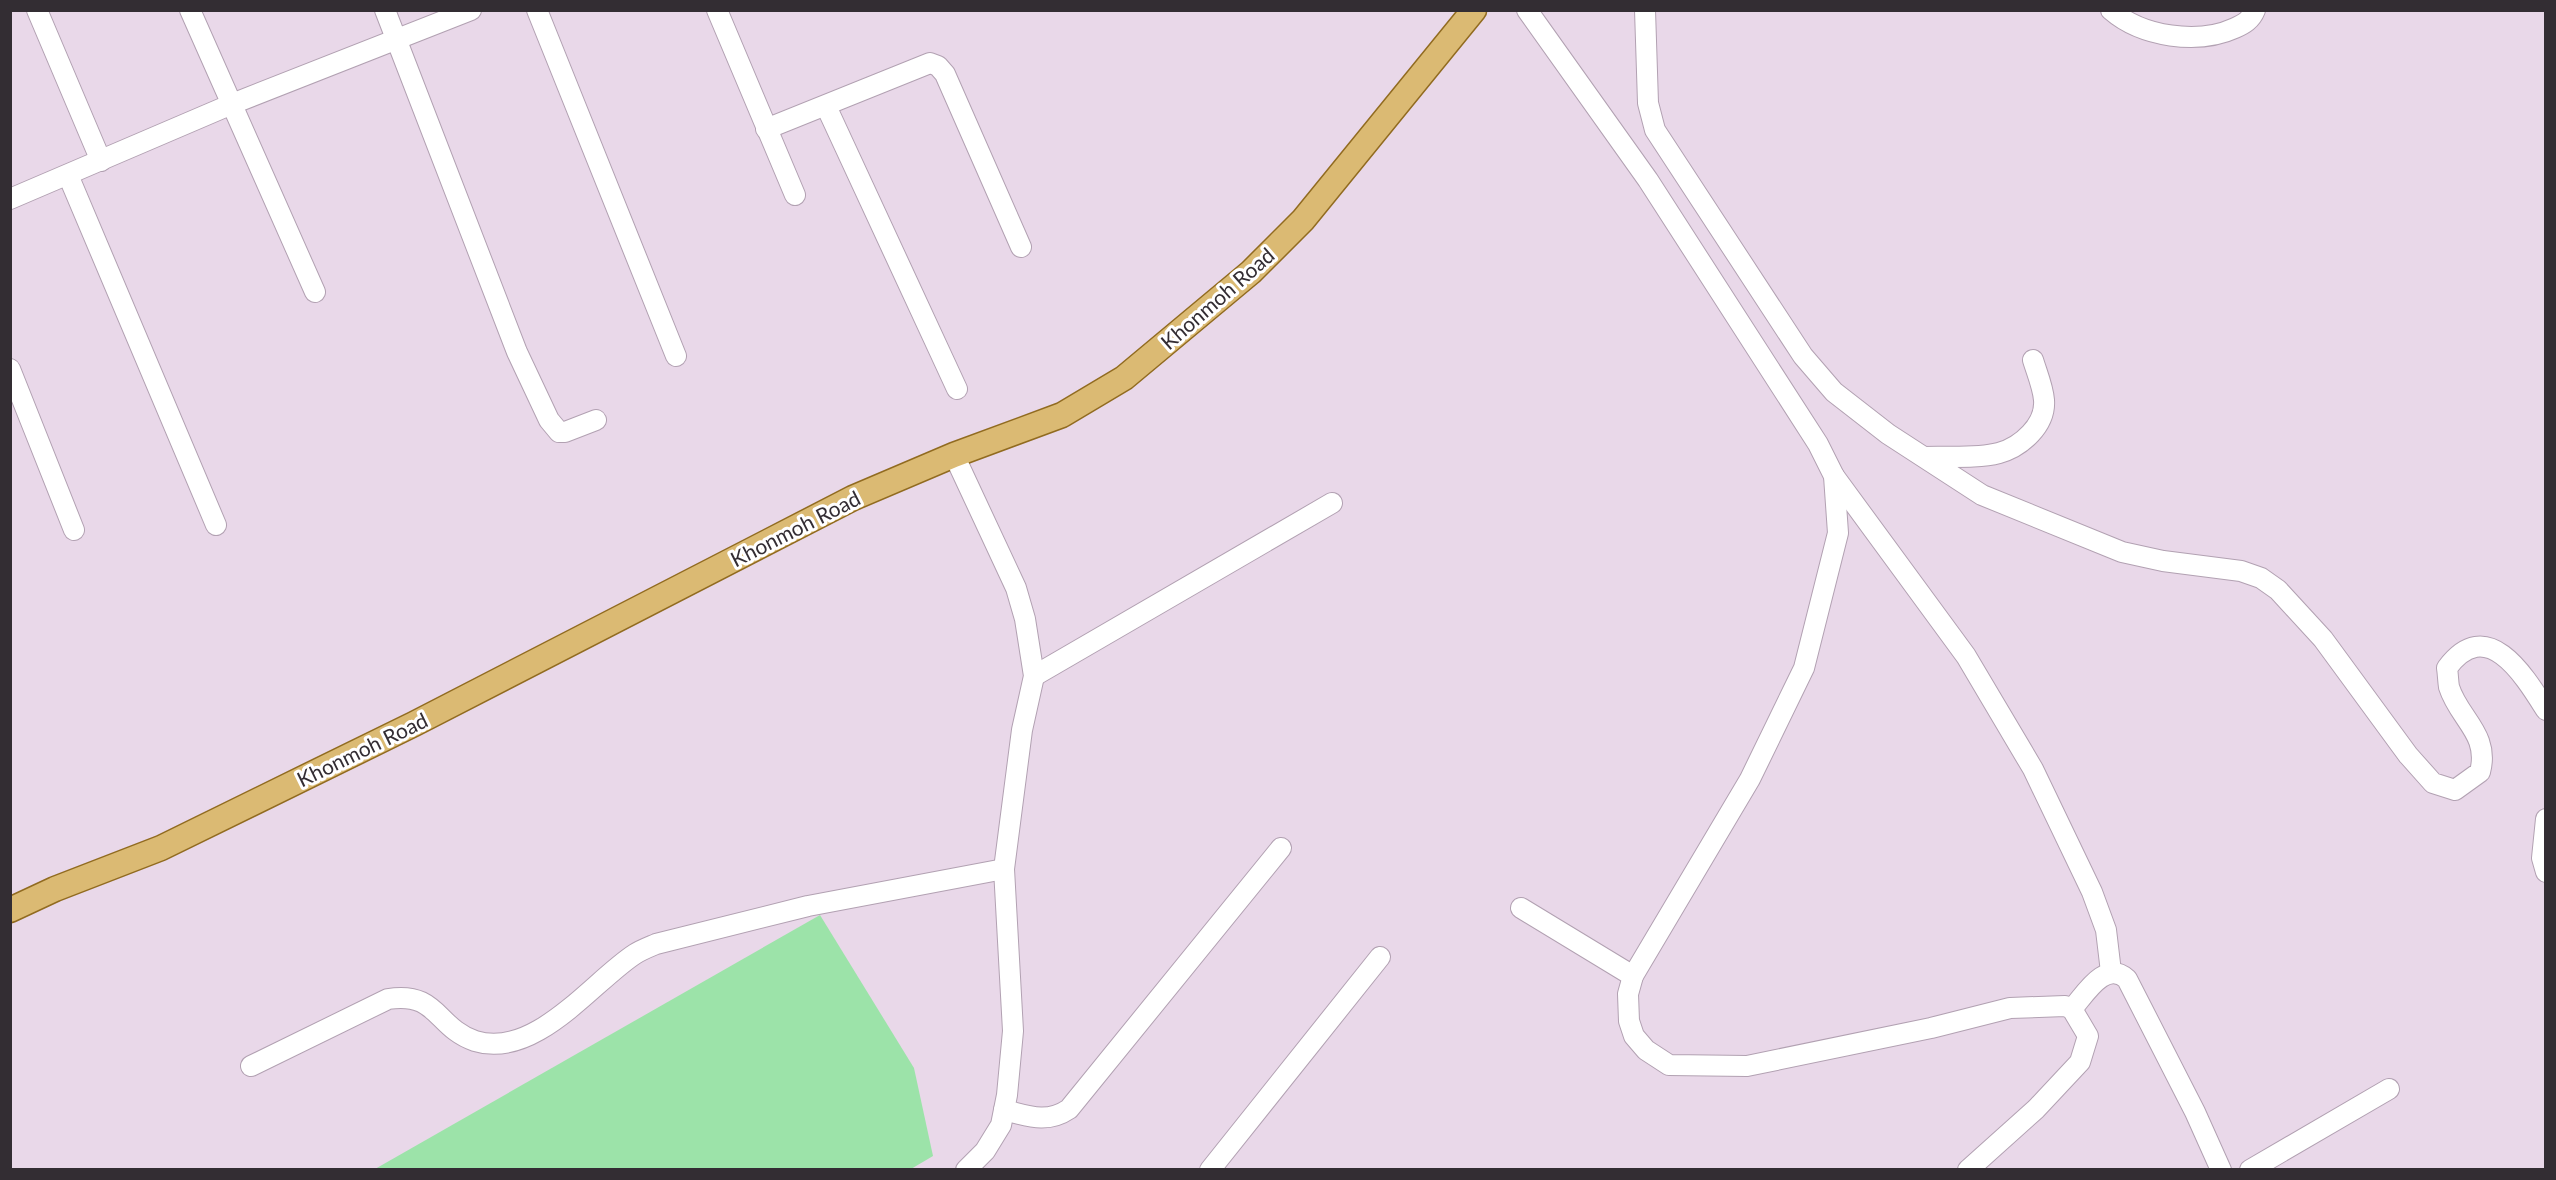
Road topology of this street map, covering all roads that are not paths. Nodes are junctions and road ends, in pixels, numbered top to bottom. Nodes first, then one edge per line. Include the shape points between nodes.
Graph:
1 (37, 10) edge
2 (190, 10) edge
3 (385, 10) edge
4 (471, 10) edge
5 (537, 10) edge
6 (717, 10) edge
7 (1474, 10) edge
8 (1527, 10) edge
9 (1645, 10) edge
10 (2110, 10) edge
11 (2255, 10) edge
12 (398, 40) junction
13 (232, 104) junction
14 (826, 106) junction
15 (766, 129) junction
16 (101, 161) junction
17 (68, 175) junction
18 (795, 195) dead end
19 (10, 199) edge
20 (1021, 247) dead end
21 (315, 292) dead end
22 (676, 356) dead end
23 (2033, 360) dead end
24 (10, 369) edge
25 (957, 389) dead end
26 (596, 420) dead end
27 (954, 455) junction
28 (1924, 457) junction
29 (1834, 476) junction
30 (1332, 503) dead end
31 (216, 525) dead end
32 (74, 530) dead end
33 (1034, 676) junction
34 (2546, 710) edge
35 (2546, 819) edge
36 (1281, 848) dead end
37 (1004, 869) junction
38 (2546, 872) edge
39 (1521, 908) dead end
40 (10, 910) edge
41 (1380, 957) dead end
42 (2110, 972) junction
43 (1633, 976) junction
44 (2072, 1009) junction
45 (251, 1066) dead end
46 (2389, 1089) dead end
47 (1004, 1110) junction
48 (966, 1170) edge
49 (1210, 1170) edge
50 (1968, 1170) edge
51 (2221, 1170) edge
52 (2250, 1170) edge

1 - 16 street
2 - 13 street
3 - 12 street
4 - 12 street
5 - 22 street
6 - 15 street
7 - 27 main road, Khonmoh Road via 1303,220 1251,272 1124,378 1062,415
8 - 29 street via 1648,180 1818,444
9 - 28 street via 1648,103 1655,130 1673,161 1803,356 1834,392
10 - 11 street via 2132,24 2201,39 2247,22
12 - 13 street
12 - 26 street via 517,352 549,420 559,432
13 - 16 street
13 - 21 street
14 - 15 street
14 - 20 street via 930,63 938,66 945,74
14 - 25 street
15 - 18 street
16 - 17 street
17 - 19 street
17 - 31 street
23 - 28 street via 2044,399 2043,412 2039,425 2024,439 1999,453
24 - 32 street
27 - 33 street via 1016,588
27 - 40 main road, Khonmoh Road via 853,498 414,724 161,848
28 - 34 street via 1982,495 2122,552 2241,570 2261,578 2278,590 2323,639 2433,783 2455,790 2480,772 2484,758 2478,736 2449,687 2447,668 2457,654 2474,647 2490,648 2506,656
29 - 42 street via 1966,656 2033,769 2092,892 2106,930
29 - 43 street via 1838,533 1804,668 1750,779
30 - 33 street
33 - 37 street via 1022,730
35 - 38 street via 2542,858
36 - 47 street via 1069,1109 1058,1117 1042,1119
37 - 45 street via 808,906 656,944 635,954 572,1010 546,1026 503,1043 476,1041 423,1001 406,996 388,999
37 - 47 street via 1013,1031
39 - 43 street
41 - 49 street
42 - 44 street
42 - 51 street via 2119,972 2127,979
43 - 44 street via 1628,1003 1634,1036 1646,1050 1669,1065 1747,1066 2010,1008
44 - 50 street via 2088,1035 2080,1062 2036,1109
46 - 52 street
47 - 48 street via 1001,1125 985,1151

